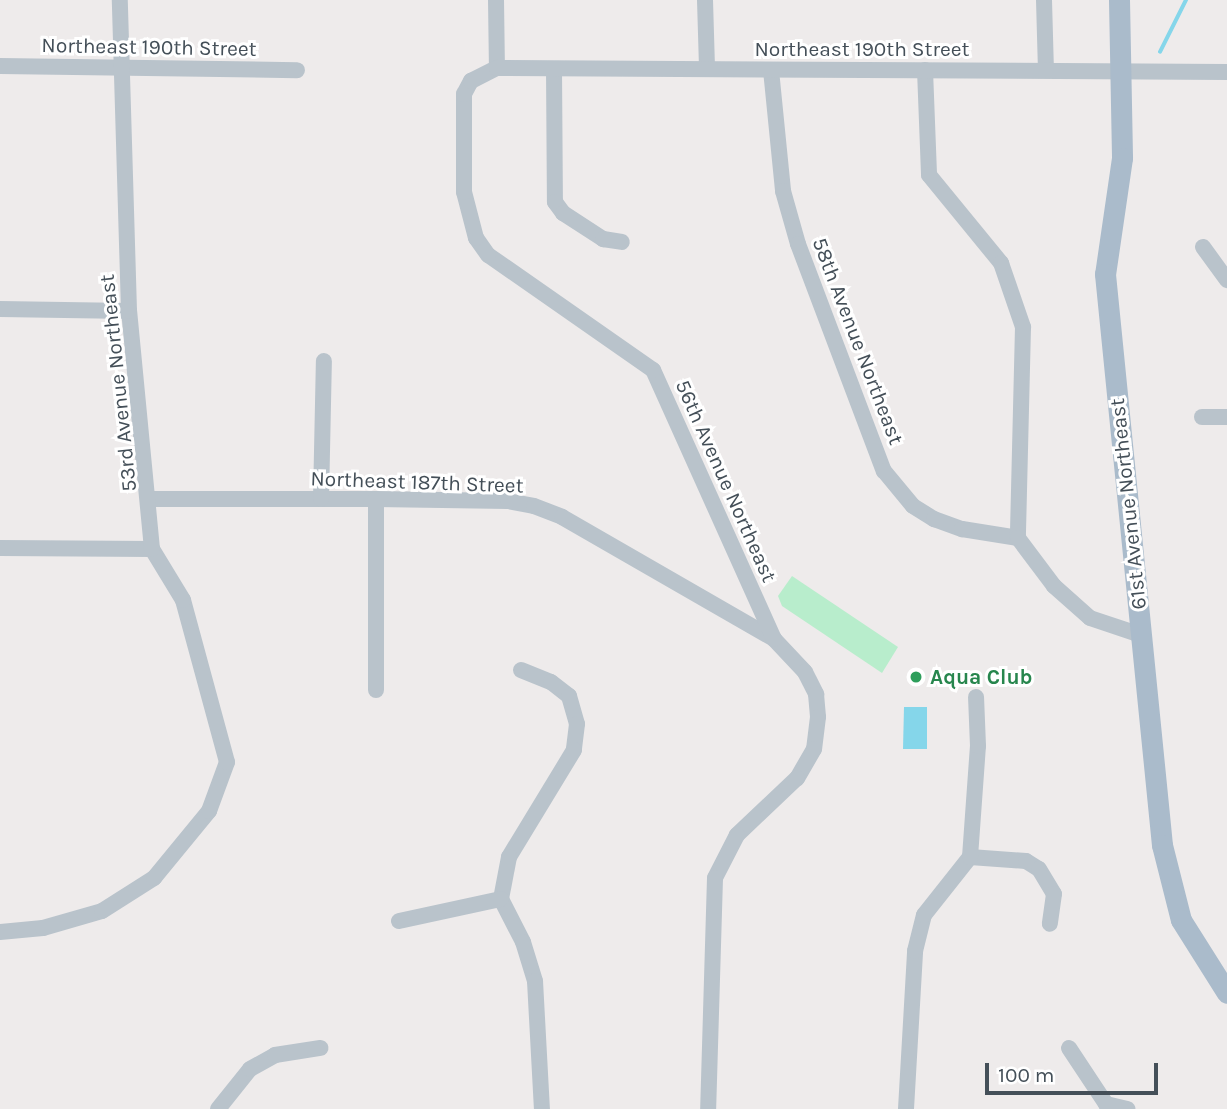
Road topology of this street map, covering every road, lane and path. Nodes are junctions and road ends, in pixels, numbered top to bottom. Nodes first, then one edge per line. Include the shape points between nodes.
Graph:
1 (120, 0) edge
2 (496, 0) edge
3 (705, 0) edge
4 (1044, 0) edge
5 (1119, 0) edge
6 (0, 66) edge
7 (119, 68) junction
8 (497, 68) junction
9 (554, 69) junction
10 (707, 69) junction
11 (297, 70) dead end
12 (771, 70) junction
13 (925, 70) junction
14 (1046, 70) junction
15 (1120, 71) junction
16 (1227, 72) edge
17 (622, 242) dead end
18 (1203, 247) dead end
19 (1227, 279) edge
20 (0, 309) edge
21 (129, 311) junction
22 (324, 361) dead end
23 (1202, 417) dead end
24 (1227, 417) edge
25 (150, 499) junction
26 (321, 499) junction
27 (376, 499) junction
28 (1018, 538) junction
29 (0, 548) edge
30 (152, 549) junction
31 (1141, 635) junction
32 (774, 639) junction
33 (521, 670) dead end
34 (376, 690) dead end
35 (976, 697) dead end
36 (970, 857) junction
37 (501, 900) junction
38 (400, 921) dead end
39 (1050, 924) dead end
40 (0, 932) edge
41 (1227, 992) edge
42 (320, 1048) dead end
43 (1069, 1048) dead end
44 (218, 1109) edge
45 (542, 1109) edge
46 (708, 1109) edge
47 (906, 1109) edge
48 (1127, 1109) edge

1 - 7 street, 53rd Avenue Northeast
2 - 8 street
3 - 10 street
4 - 14 street
5 - 15 main road, 61st Avenue Northeast
6 - 7 street, Northeast 190th Street
7 - 11 street, Northeast 190th Street
7 - 21 street, 53rd Avenue Northeast
8 - 9 street, Northeast 190th Street
8 - 32 street, 56th Avenue Northeast via 471,81 464,94 464,192 476,237 488,255 653,370
9 - 10 street, Northeast 190th Street
9 - 17 street via 555,202 563,213 603,239
10 - 12 street, Northeast 190th Street
12 - 13 street, Northeast 190th Street
12 - 28 street, 58th Avenue Northeast via 783,191 798,244 884,471 913,506 934,519 962,530
13 - 14 street, Northeast 190th Street
13 - 28 street via 929,175 1001,263 1023,327
14 - 15 street, Northeast 190th Street
15 - 16 street, Northeast 190th Street
15 - 31 main road, 61st Avenue Northeast via 1122,158 1105,274
18 - 19 street
20 - 21 street
21 - 25 street, 53rd Avenue Northeast
22 - 26 street
23 - 24 street
25 - 26 street, Northeast 187th Street
25 - 30 street, 53rd Avenue Northeast
26 - 27 street, Northeast 187th Street
27 - 32 street, Northeast 187th Street via 508,501 534,506 562,517
27 - 34 street
28 - 31 street via 1054,586 1090,618
29 - 30 street
30 - 40 street, 53rd Avenue Northeast via 183,600 226,747 223,783 209,811 155,878 102,911 43,928
31 - 41 main road, 61st Avenue Northeast via 1171,896 1200,955
32 - 46 street via 805,672 816,694 817,740 797,778 737,835 715,878
33 - 37 street via 551,682 569,696 577,724 574,750 509,857
35 - 36 street via 978,746
36 - 39 street via 1026,860 1039,869 1054,894
36 - 47 street via 924,915 915,951
37 - 38 street
37 - 45 street via 523,942 535,981
42 - 44 street via 275,1055 250,1069
43 - 48 street via 1106,1104

